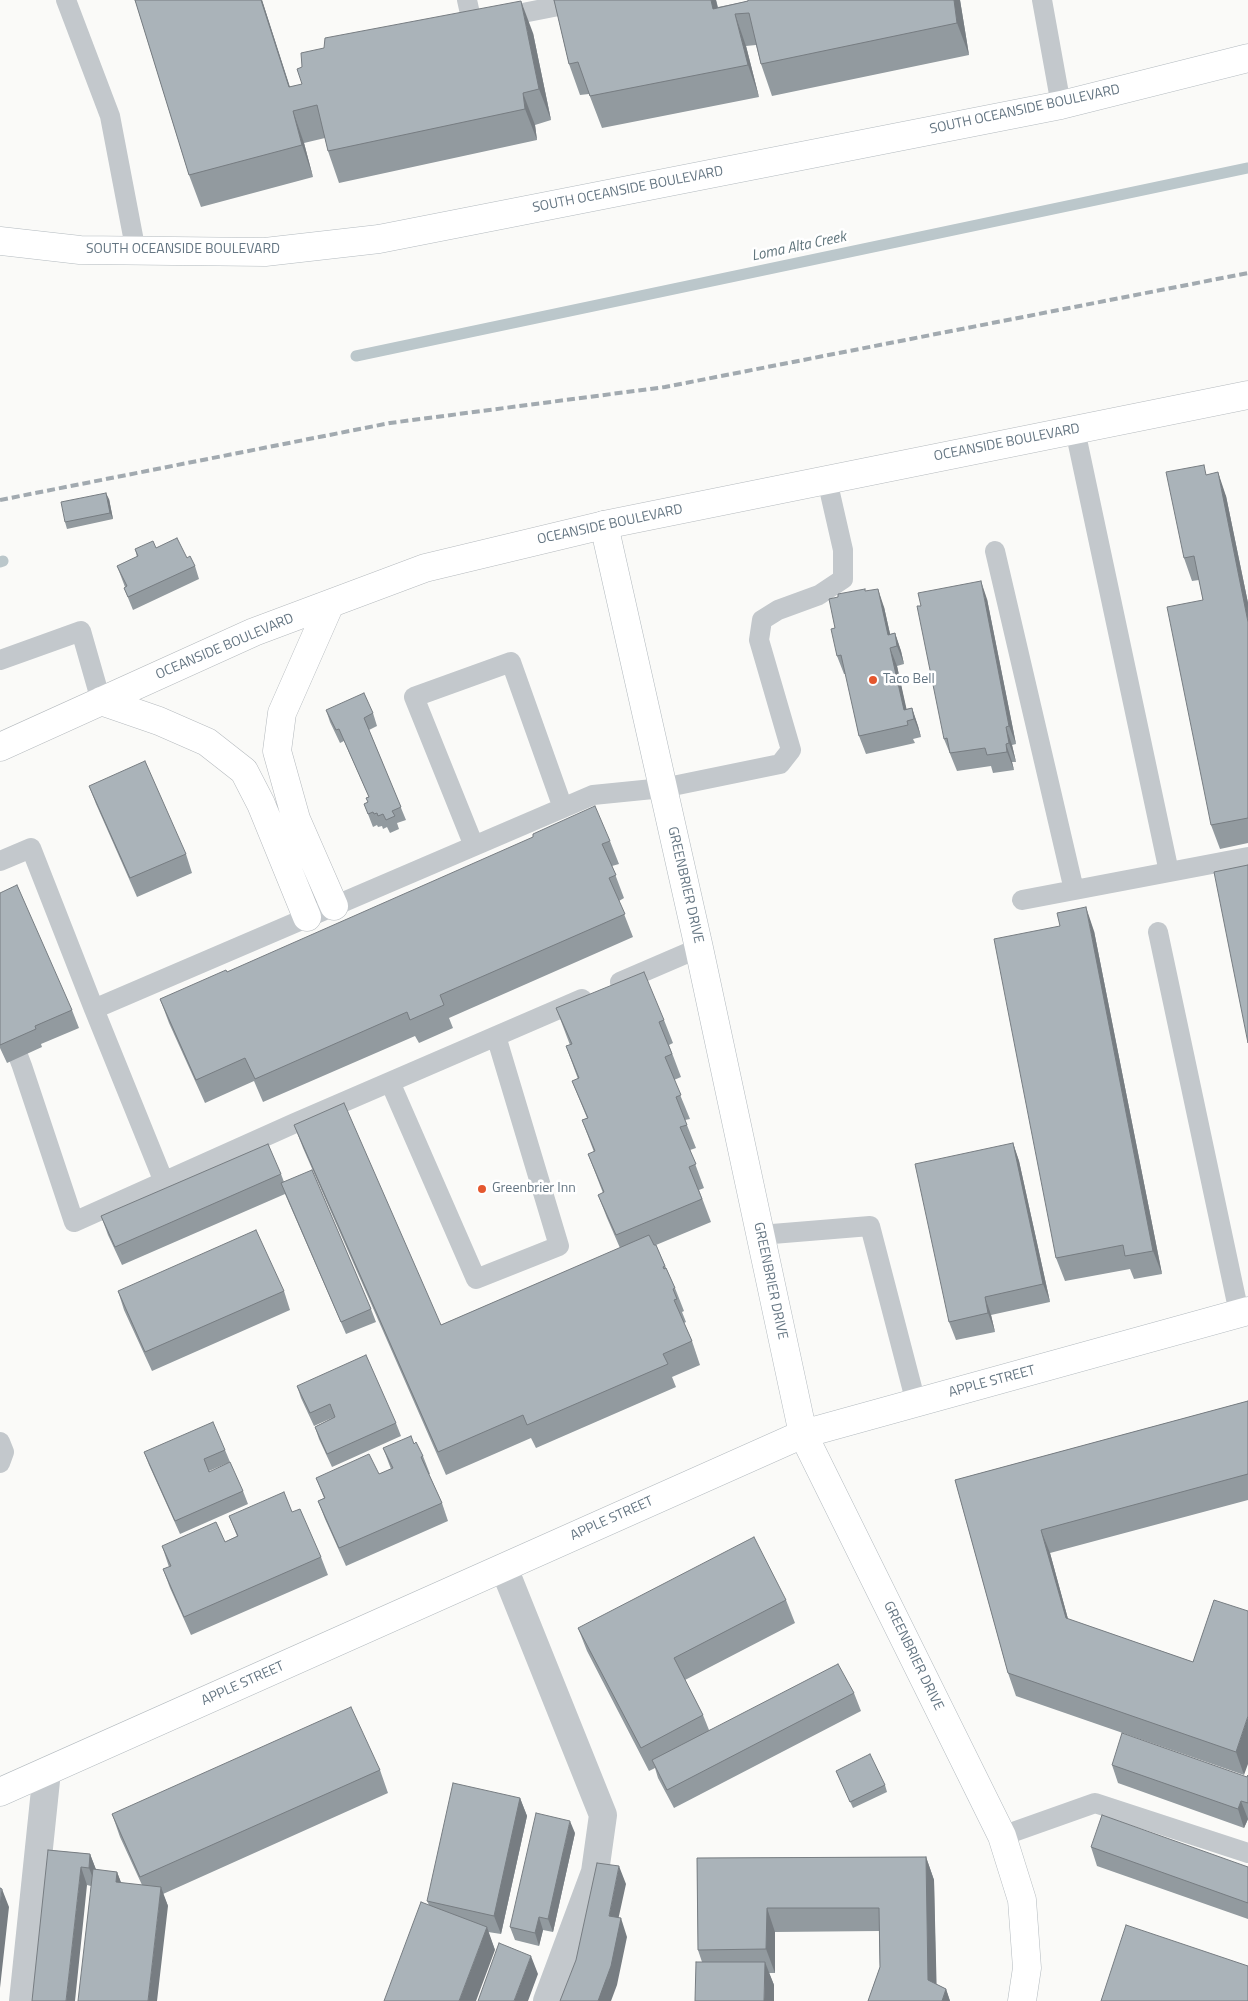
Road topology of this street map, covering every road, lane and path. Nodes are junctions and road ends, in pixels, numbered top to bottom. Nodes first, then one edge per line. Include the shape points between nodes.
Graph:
1 (66, 0) edge
2 (467, 0) edge
3 (589, 0) edge
4 (1042, 0) edge
5 (1248, 58) edge
6 (1061, 105) junction
7 (0, 241) edge
8 (136, 252) junction
9 (1248, 395) edge
10 (1075, 430) junction
11 (827, 480) junction
12 (604, 525) junction
13 (995, 551) dead end
14 (330, 604) junction
15 (0, 660) edge
16 (102, 701) junction
17 (0, 747) edge
18 (663, 788) junction
19 (563, 808) junction
20 (474, 846) junction
21 (1248, 857) edge
22 (0, 861) edge
23 (1169, 872) junction
24 (1074, 890) junction
25 (1022, 900) dead end
26 (334, 906) junction
27 (307, 917) junction
28 (1158, 932) dead end
29 (699, 948) junction
30 (0, 1008) edge
31 (94, 1009) junction
32 (496, 1036) junction
33 (390, 1082) junction
34 (164, 1182) junction
35 (760, 1235) junction
36 (1243, 1312) edge
37 (916, 1403) junction
38 (803, 1434) junction
39 (0, 1442) edge
40 (0, 1463) edge
41 (504, 1568) junction
42 (47, 1771) junction
43 (0, 1792) edge
44 (1002, 1836) junction
45 (1248, 1853) edge
46 (22, 2001) edge
47 (547, 2001) edge
48 (1022, 2001) edge

1 - 8 lane via 110,116
2 - 3 lane via 472,23
4 - 6 lane
5 - 6 street, SOUTH OCEANSIDE BOULEVARD
6 - 8 street, SOUTH OCEANSIDE BOULEVARD via 379,239 265,252
7 - 8 street, SOUTH OCEANSIDE BOULEVARD via 80,250
9 - 10 street, OCEANSIDE BOULEVARD
10 - 11 street, OCEANSIDE BOULEVARD
10 - 23 lane
11 - 12 street, OCEANSIDE BOULEVARD
11 - 18 lane via 843,550 843,579 819,595 778,610 762,620 759,640 791,750 780,764
12 - 14 street, OCEANSIDE BOULEVARD via 425,568
12 - 18 street, GREENBRIER DRIVE
13 - 24 lane
14 - 16 street, OCEANSIDE BOULEVARD via 254,632
14 - 26 street via 282,713 277,751 296,818
15 - 16 lane via 81,631
16 - 17 street, OCEANSIDE BOULEVARD
16 - 27 street via 207,742 244,771 261,804
18 - 19 lane via 593,794
18 - 29 street, GREENBRIER DRIVE
19 - 20 lane
19 - 20 lane via 511,662 414,696
20 - 26 lane
21 - 23 lane
22 - 31 lane via 32,848
23 - 24 lane
24 - 25 lane
26 - 27 lane
27 - 31 lane
28 - 36 lane
29 - 32 lane
29 - 35 street, GREENBRIER DRIVE
30 - 34 lane via 74,1222
31 - 34 lane
32 - 33 lane
32 - 33 lane via 559,1246 476,1279
33 - 34 lane
35 - 37 lane via 870,1226
35 - 38 street, GREENBRIER DRIVE
36 - 37 street, APPLE STREET
37 - 38 street, APPLE STREET
38 - 41 street, APPLE STREET
38 - 44 street, GREENBRIER DRIVE
39 - 40 lane via 4,1452
41 - 42 street, APPLE STREET
41 - 47 street via 603,1814 594,1872
42 - 43 street, APPLE STREET
42 - 46 street
44 - 45 lane via 1095,1802
44 - 48 street, GREENBRIER DRIVE via 1022,1900 1027,1968

